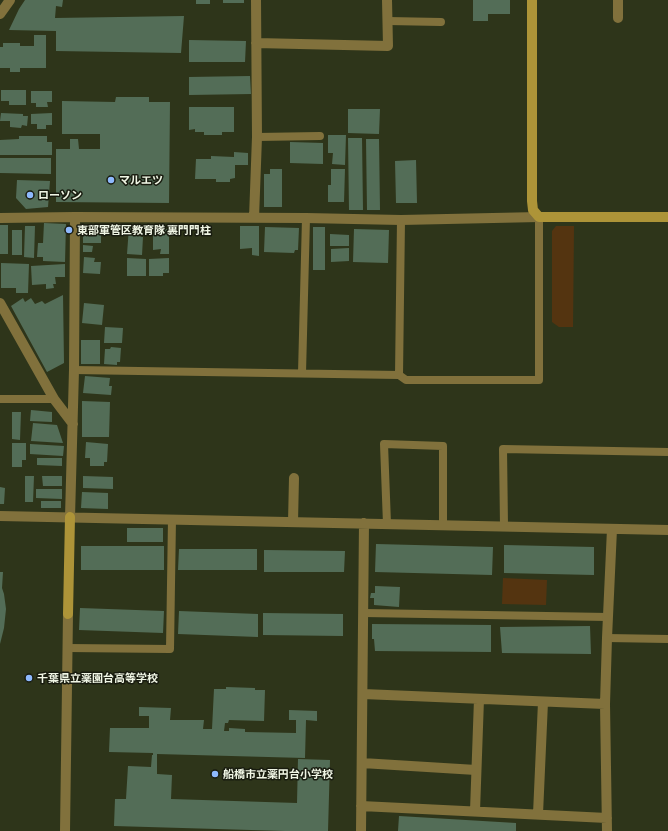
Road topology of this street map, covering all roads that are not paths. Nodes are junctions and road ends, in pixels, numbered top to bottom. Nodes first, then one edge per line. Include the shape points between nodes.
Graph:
1 (10, 0) edge
2 (256, 0) edge
3 (387, 0) edge
4 (532, 0) edge
5 (618, 0) edge
6 (0, 14) edge
7 (618, 18) dead end
8 (388, 21) junction
9 (441, 22) dead end
10 (256, 43) junction
11 (257, 136) junction
12 (320, 136) dead end
13 (668, 216) edge
14 (75, 217) junction
15 (539, 217) junction
16 (0, 218) edge
17 (254, 218) junction
18 (306, 218) junction
19 (401, 220) junction
20 (0, 303) edge
21 (74, 370) junction
22 (302, 373) junction
23 (399, 374) junction
24 (54, 399) junction
25 (0, 400) edge
26 (73, 424) junction
27 (668, 452) edge
28 (294, 478) dead end
29 (0, 516) edge
30 (70, 517) junction
31 (172, 519) junction
32 (293, 522) junction
33 (364, 523) junction
34 (387, 524) junction
35 (443, 525) junction
36 (504, 526) junction
37 (612, 529) junction
38 (668, 530) edge
39 (364, 613) junction
40 (608, 617) junction
41 (607, 638) junction
42 (668, 639) edge
43 (68, 648) junction
44 (363, 694) junction
45 (479, 699) junction
46 (543, 702) junction
47 (606, 704) junction
48 (362, 763) junction
49 (476, 770) junction
50 (361, 806) junction
51 (474, 811) junction
52 (538, 814) junction
53 (607, 818) junction
54 (65, 831) edge
55 (361, 831) edge
56 (607, 831) edge

1 - 6 street
2 - 10 street
3 - 8 street
4 - 15 street via 532,201 533,210
5 - 7 street
8 - 9 lane
8 - 10 street via 388,46
10 - 11 street
11 - 12 lane
11 - 17 street
13 - 15 street
14 - 16 street
14 - 17 street
14 - 21 street
15 - 19 street
15 - 23 lane via 539,380 406,380
17 - 18 street
18 - 19 street
18 - 22 lane
19 - 23 lane
20 - 24 street
21 - 22 lane
21 - 26 street
22 - 23 lane
24 - 25 lane
24 - 26 street
26 - 30 street
27 - 36 lane via 503,449
28 - 32 street
29 - 30 street
30 - 31 street
30 - 43 street
31 - 32 street
31 - 43 lane via 170,649
32 - 33 street
33 - 34 street
33 - 39 street
34 - 35 street
34 - 35 lane via 384,444 443,446
35 - 36 street
36 - 37 street
37 - 38 street
37 - 40 street
39 - 40 lane
39 - 44 street
40 - 41 street
41 - 42 lane
41 - 47 street
43 - 54 street
44 - 45 street
44 - 48 street
45 - 46 street
45 - 49 street
46 - 47 street
46 - 52 street
47 - 53 street
48 - 49 street
48 - 50 street
49 - 51 street
50 - 51 street
50 - 55 street
51 - 52 street
52 - 53 street
53 - 56 street

